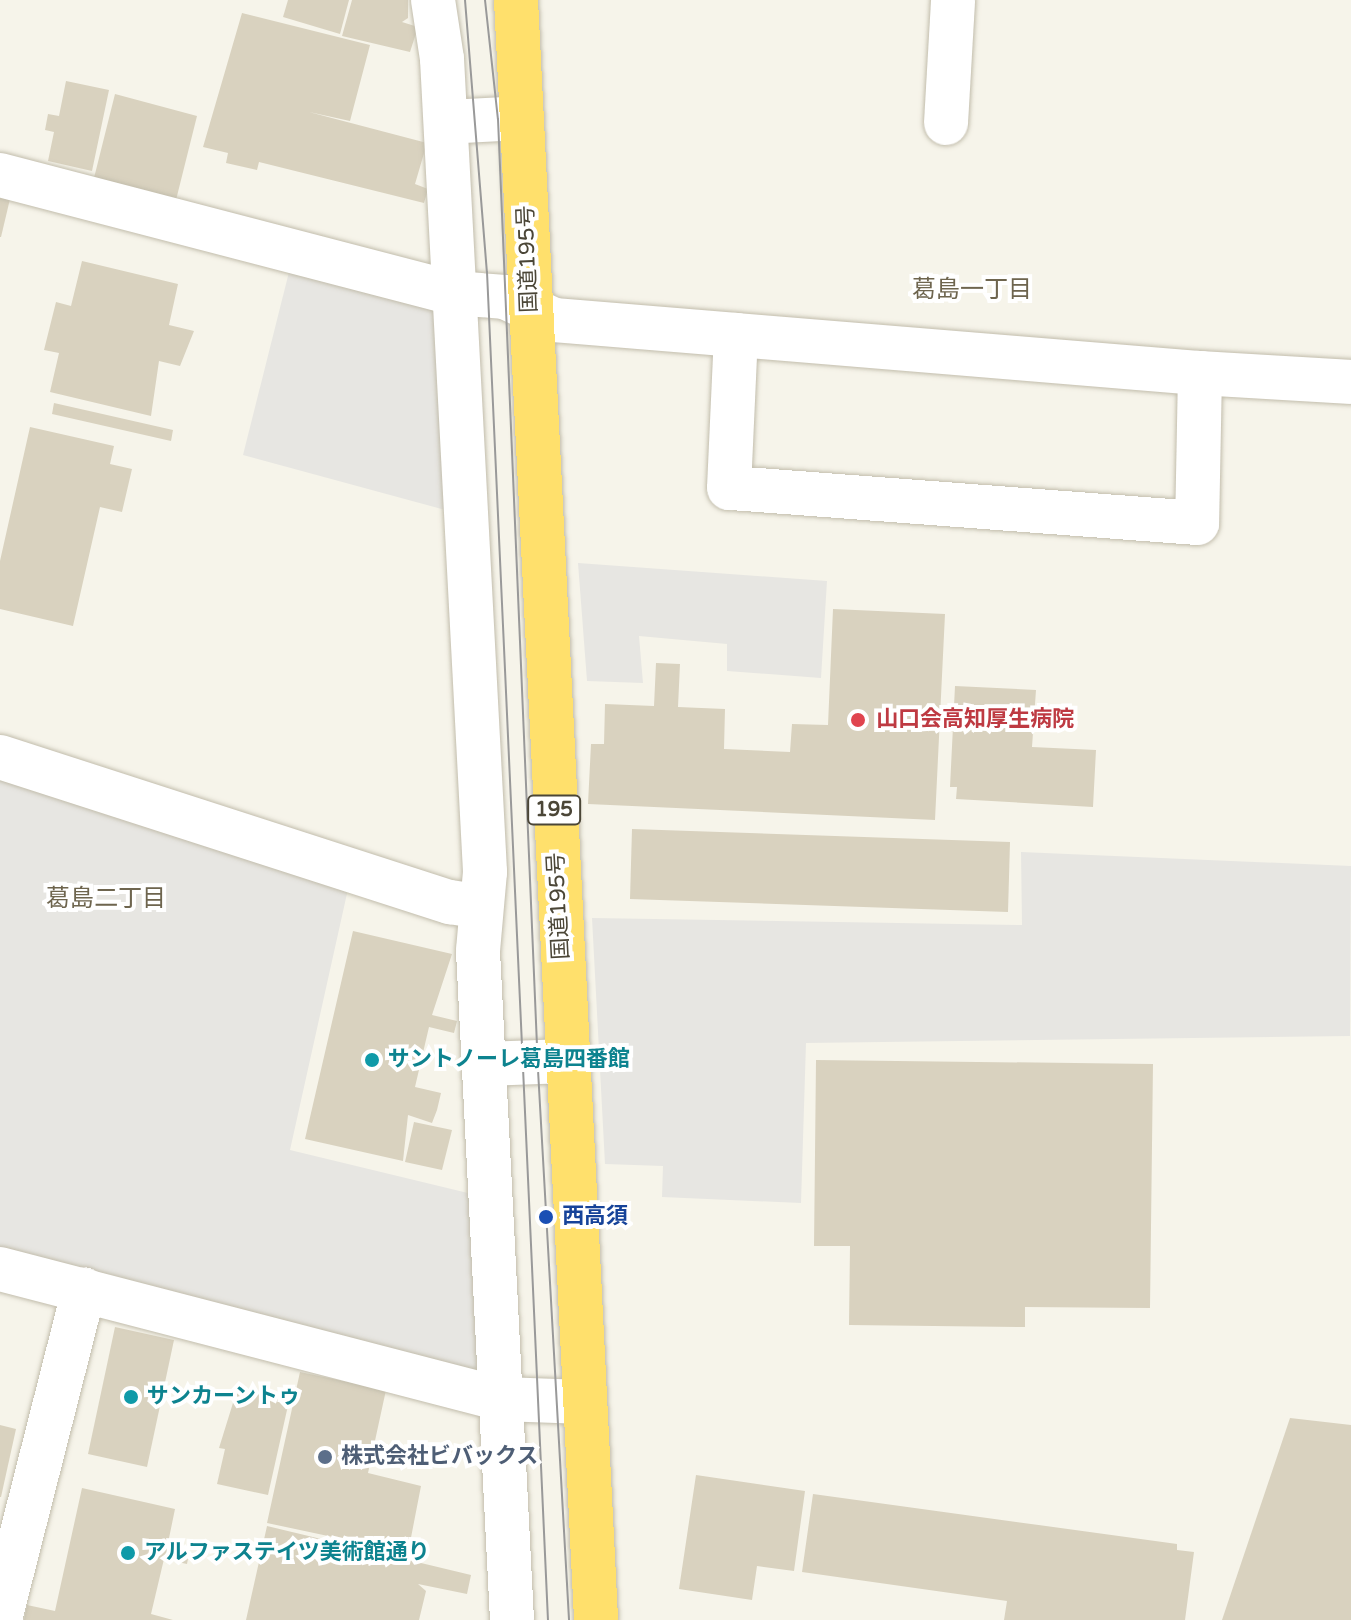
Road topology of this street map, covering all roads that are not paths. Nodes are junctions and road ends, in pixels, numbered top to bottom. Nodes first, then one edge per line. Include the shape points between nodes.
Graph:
1 (433, 0) edge
2 (516, 0) edge
3 (953, 0) edge
4 (522, 118) junction
5 (446, 122) junction
6 (946, 123) dead end
7 (0, 175) edge
8 (454, 293) junction
9 (530, 309) junction
10 (736, 335) junction
11 (1200, 373) junction
12 (1351, 382) edge
13 (0, 757) edge
14 (481, 907) junction
15 (567, 1061) junction
16 (484, 1064) junction
17 (0, 1269) edge
18 (84, 1290) junction
19 (501, 1399) junction
20 (585, 1402) junction
21 (0, 1619) edge
22 (512, 1620) edge
23 (596, 1620) edge

1 - 5 street
2 - 4 highway, 国道195号 / 195
3 - 6 street
4 - 5 street
4 - 9 highway, 国道195号 / 195
5 - 8 street
7 - 8 street
8 - 9 street via 505,297
8 - 14 street via 485,872
9 - 10 street via 554,320
9 - 15 highway, 国道195号 / 195
10 - 11 street
10 - 11 street via 729,488 1197,523
11 - 12 street
13 - 14 street via 450,902
14 - 16 street
15 - 16 street
15 - 20 highway, 国道195号 / 195
16 - 19 street
17 - 18 street
18 - 19 street
18 - 21 street
19 - 20 street
19 - 22 street
20 - 23 highway, 国道195号 / 195

